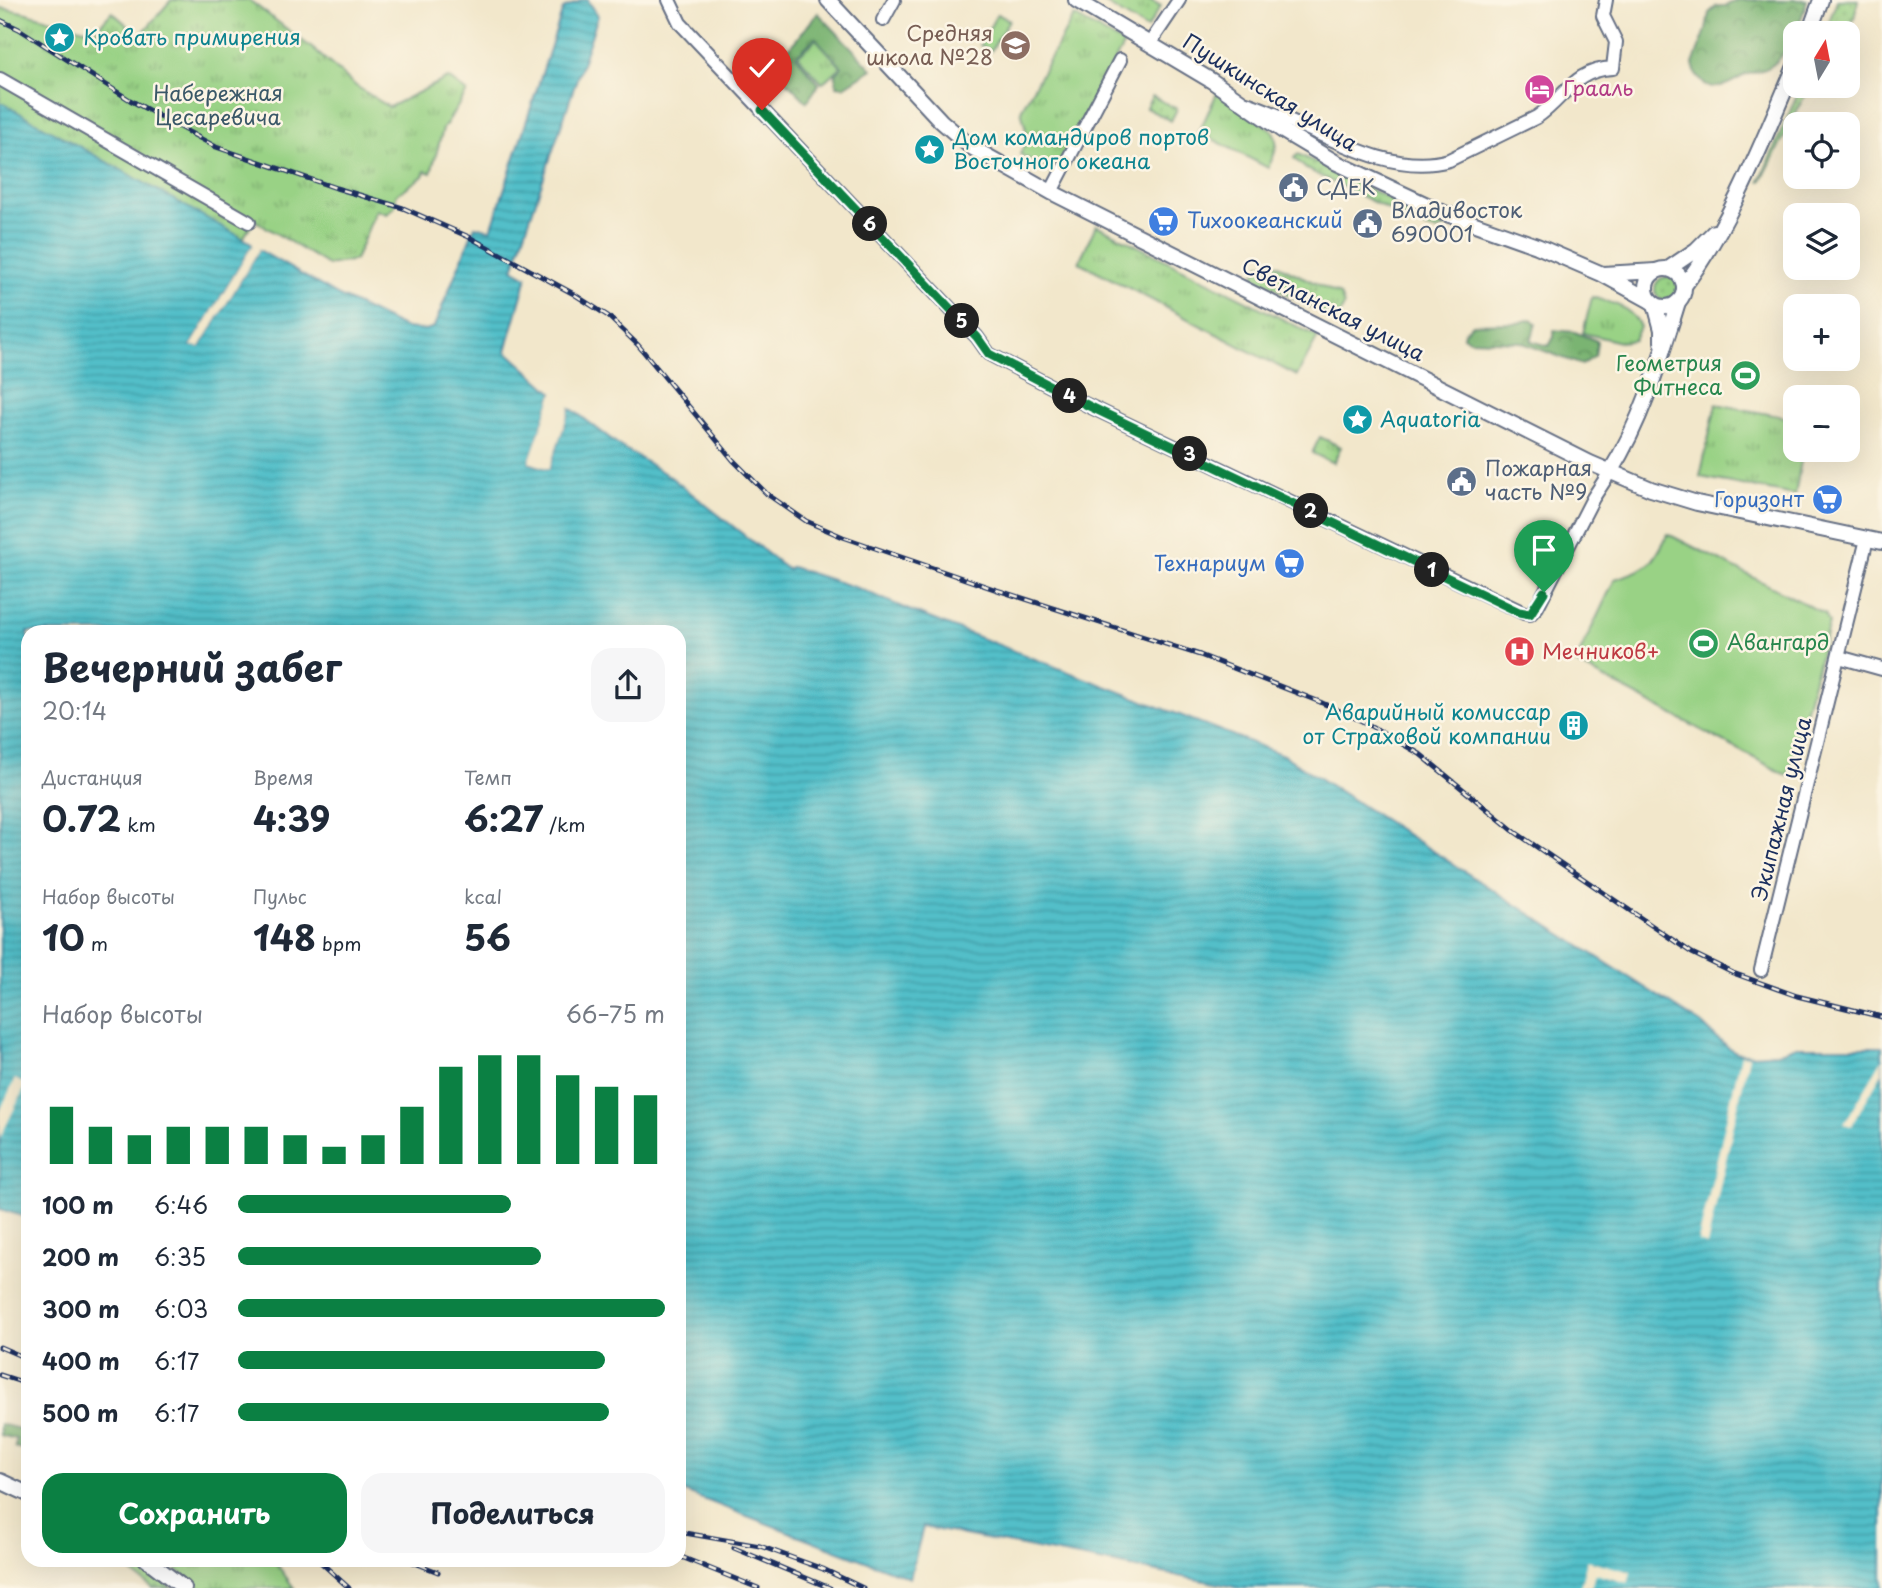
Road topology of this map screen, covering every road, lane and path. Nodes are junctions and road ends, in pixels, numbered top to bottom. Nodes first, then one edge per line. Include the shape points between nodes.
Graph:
1 (669, 0) edge
2 (828, 0) edge
3 (894, 0) edge
4 (1179, 0) edge
5 (1606, 0) edge
6 (1821, 0) edge
7 (1084, 2) edge
8 (883, 20) dead end
9 (1813, 21) edge
10 (1150, 43) junction
11 (1120, 60) dead end
12 (0, 79) edge
13 (1783, 95) edge
14 (1246, 103) junction
15 (1051, 192) junction
16 (249, 222) dead end
17 (1722, 224) junction
18 (1662, 270) junction
19 (1602, 274) junction
20 (1685, 286) junction
21 (1678, 302) junction
22 (1653, 303) junction
23 (1662, 351) junction
24 (1610, 472) junction
25 (1875, 541) edge
26 (1839, 657) junction
27 (1882, 669) edge
28 (1761, 971) dead end
29 (0, 1481) edge
30 (21, 1491) edge
31 (156, 1567) edge
32 (184, 1588) edge

1 - 24 street via 680,23 989,354 1087,405 1530,614
2 - 15 main road, Светланская улица via 971,147
3 - 8 street
4 - 10 street
5 - 14 street via 1603,16 1616,42 1613,68 1577,78 1537,117 1433,165 1374,155
6 - 9 main road
7 - 10 main road, Пушкинская улица
10 - 14 main road, Пушкинская улица
11 - 15 street
12 - 16 street
13 - 17 main road
14 - 19 main road, Пушкинская улица via 1283,131 1389,189
15 - 24 main road, Светланская улица
17 - 18 main road via 1696,250
17 - 20 main road via 1707,256
18 - 19 main road, Пушкинская улица
18 - 20 main road via 1682,278
18 - 22 main road via 1650,277 1647,285
19 - 22 main road, Пушкинская улица
20 - 21 main road
21 - 22 main road via 1667,307
21 - 23 main road
22 - 23 main road via 1662,330
23 - 24 main road via 1625,449
24 - 25 main road, Светланская улица via 1697,503
25 - 26 street, Экипажная улица
26 - 27 street
26 - 28 street, Экипажная улица
29 - 30 main road
31 - 32 main road

